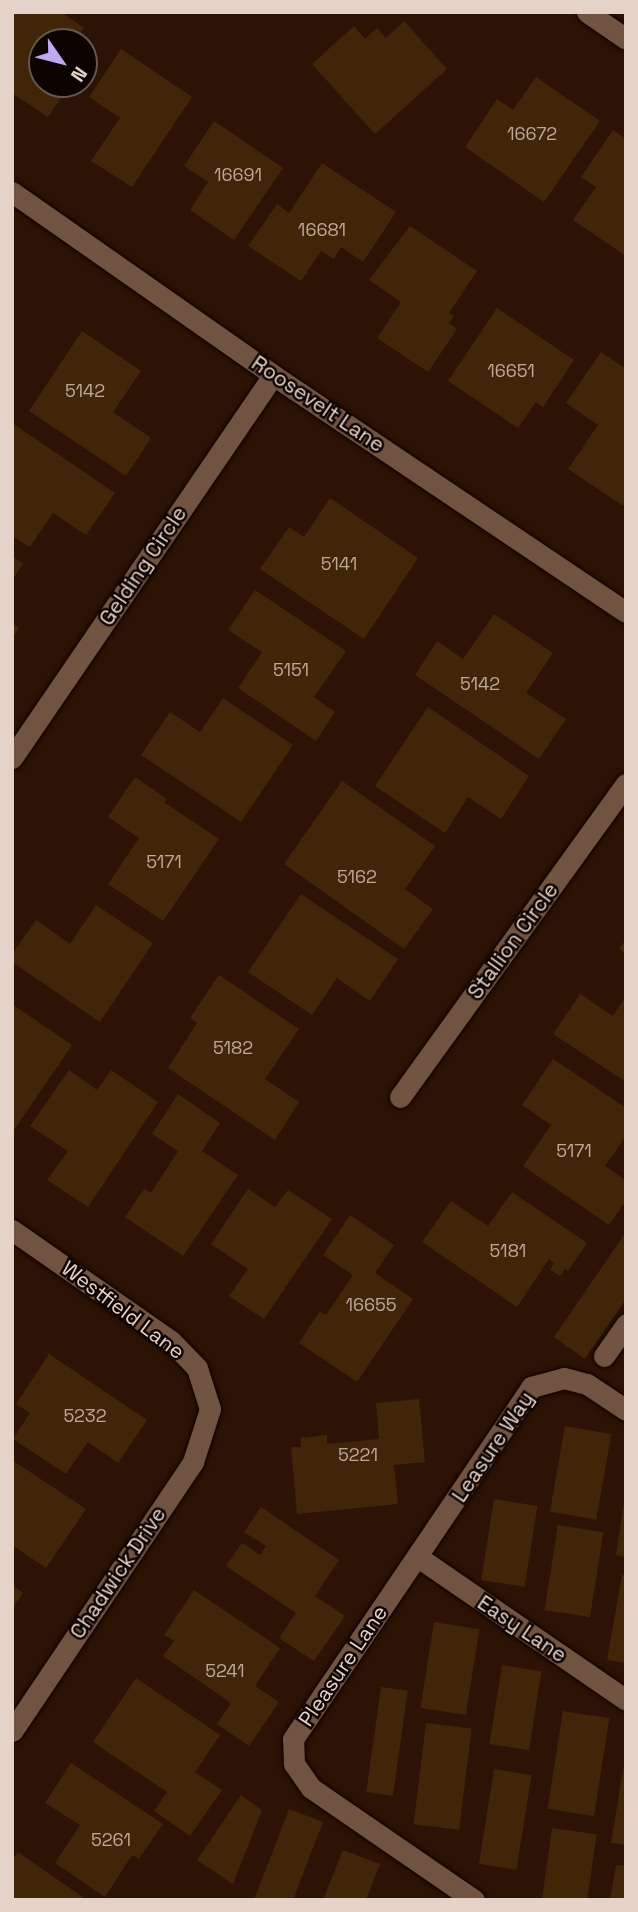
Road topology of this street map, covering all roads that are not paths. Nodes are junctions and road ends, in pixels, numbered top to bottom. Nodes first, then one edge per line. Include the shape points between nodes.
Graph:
1 (587, 12) edge
2 (626, 39) edge
3 (12, 192) edge
4 (273, 375) junction
5 (626, 612) edge
6 (12, 758) edge
7 (626, 784) edge
8 (400, 1097) dead end
9 (12, 1230) edge
10 (626, 1324) edge
11 (604, 1356) dead end
12 (210, 1409) joint
13 (626, 1410) edge
14 (418, 1557) junction
15 (626, 1700) edge
16 (12, 1731) edge
17 (474, 1900) edge

1 - 2 street
3 - 4 street, Roosevelt Lane
4 - 5 street, Roosevelt Lane
4 - 6 street, Gelding Circle
7 - 8 street, Stallion Circle
9 - 12 street, Westfield Lane via 171,1341 197,1368
10 - 11 street
12 - 16 street, Chadwick Drive via 193,1462
13 - 14 street, Leasure Way via 587,1384 564,1378 531,1387
14 - 15 street, Easy Lane
14 - 17 street, Pleasure Lane via 293,1739 294,1764 310,1788

